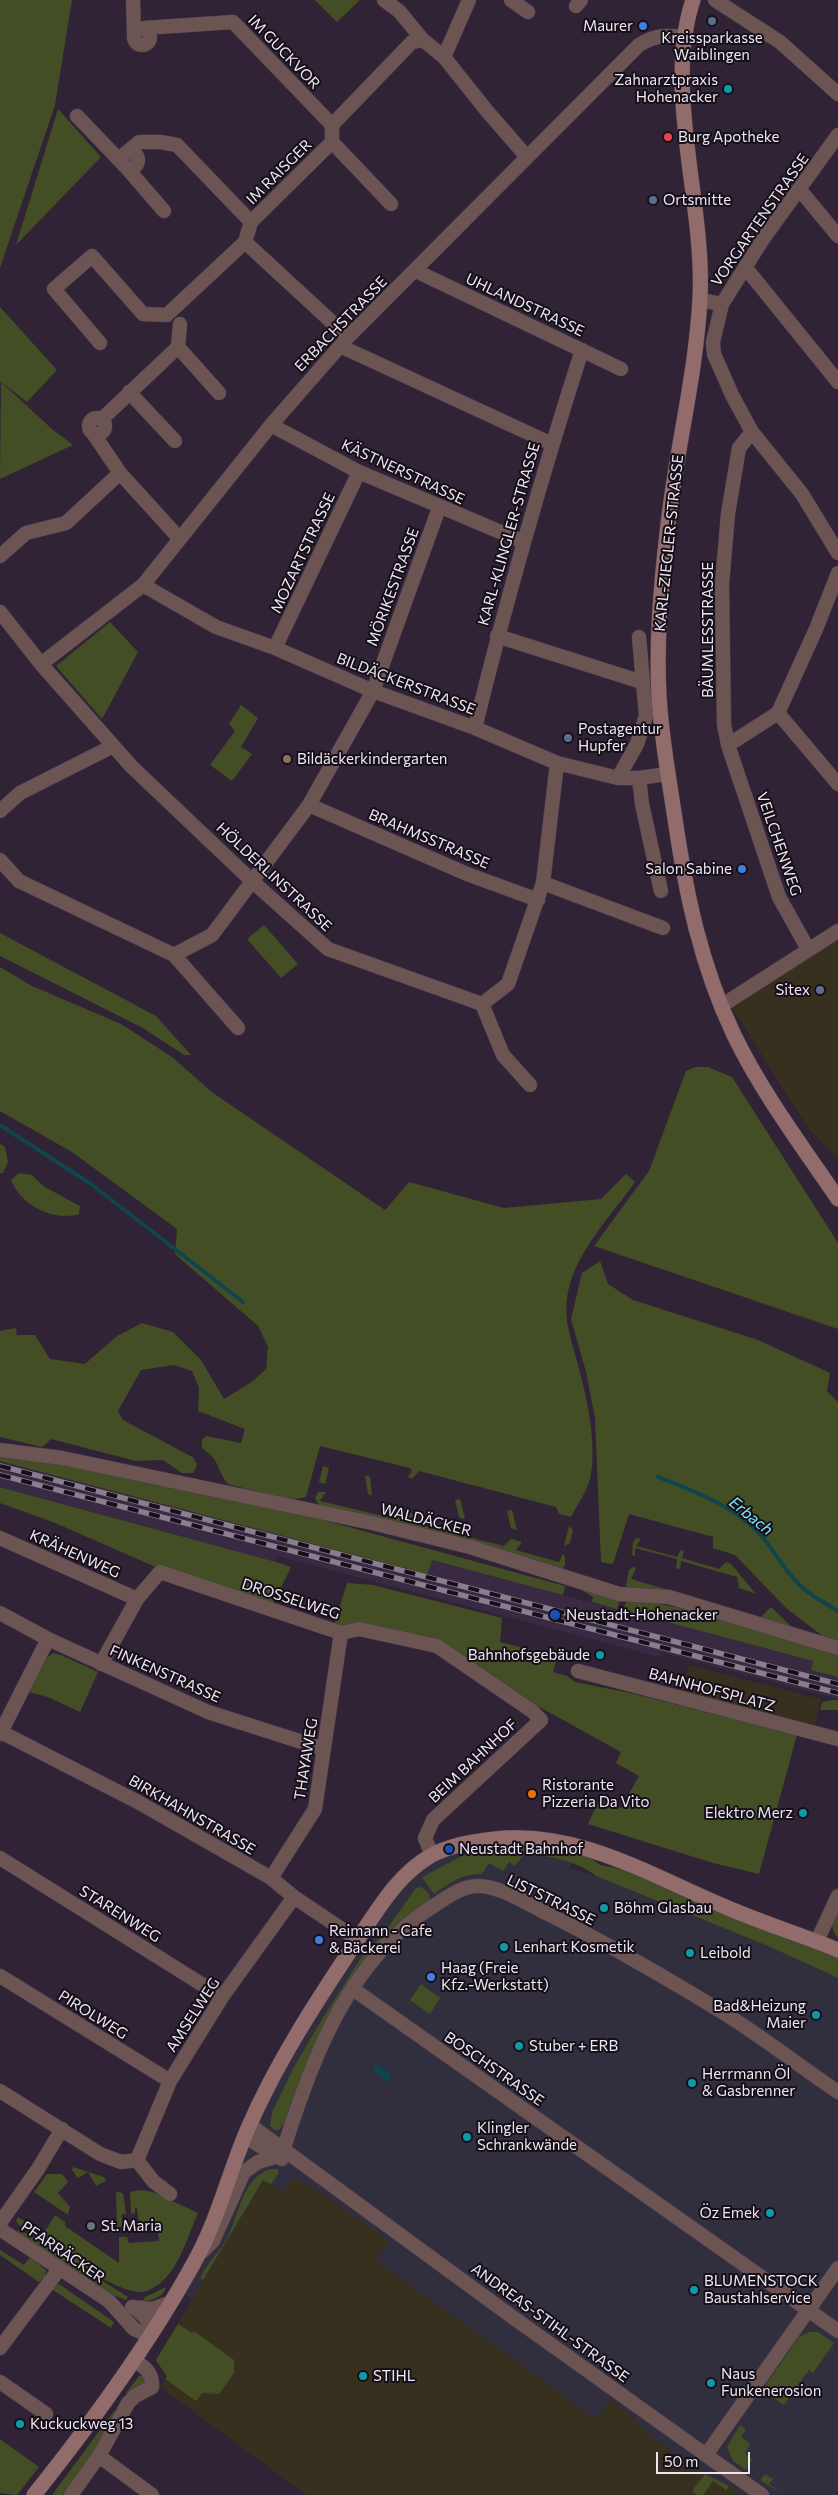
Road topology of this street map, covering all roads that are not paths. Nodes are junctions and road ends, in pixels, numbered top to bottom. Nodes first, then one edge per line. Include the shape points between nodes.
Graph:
1 (133, 0) edge
2 (384, 0) edge
3 (469, 0) edge
4 (512, 0) edge
5 (693, 0) edge
6 (715, 0) edge
7 (528, 12) dead end
8 (684, 37) junction
9 (423, 40) junction
10 (444, 57) junction
11 (838, 94) edge
12 (77, 116) dead end
13 (332, 125) junction
14 (838, 136) edge
15 (332, 142) junction
16 (527, 157) junction
17 (125, 161) junction
18 (800, 190) junction
19 (391, 204) dead end
20 (164, 211) dead end
21 (251, 222) junction
22 (838, 236) edge
23 (245, 242) junction
24 (745, 267) junction
25 (416, 271) junction
26 (700, 300) junction
27 (722, 304) junction
28 (168, 313) junction
29 (344, 342) junction
30 (100, 343) dead end
31 (178, 348) junction
32 (582, 350) junction
33 (621, 369) dead end
34 (838, 382) edge
35 (130, 392) junction
36 (219, 393) dead end
37 (271, 425) junction
38 (752, 432) junction
39 (175, 441) dead end
40 (552, 444) junction
41 (359, 472) junction
42 (120, 474) junction
43 (439, 508) junction
44 (179, 538) junction
45 (524, 542) junction
46 (838, 552) edge
47 (0, 556) edge
48 (838, 573) edge
49 (143, 584) junction
50 (0, 612) edge
51 (498, 636) junction
52 (639, 637) dead end
53 (275, 648) junction
54 (41, 664) junction
55 (642, 682) junction
56 (373, 691) junction
57 (778, 713) junction
58 (474, 728) junction
59 (728, 744) junction
60 (113, 746) junction
61 (557, 763) junction
62 (667, 774) junction
63 (618, 778) junction
64 (639, 778) junction
65 (838, 784) edge
66 (309, 805) junction
67 (0, 811) edge
68 (0, 860) edge
69 (252, 881) junction
70 (543, 883) junction
71 (661, 891) dead end
72 (538, 900) junction
73 (663, 928) dead end
74 (838, 931) edge
75 (808, 949) junction
76 (174, 955) junction
77 (482, 1004) junction
78 (721, 1006) junction
79 (238, 1028) dead end
80 (530, 1085) dead end
81 (838, 1199) edge
82 (0, 1450) edge
83 (0, 1538) edge
84 (137, 1600) junction
85 (0, 1613) edge
86 (341, 1633) junction
87 (48, 1639) junction
88 (838, 1648) edge
89 (102, 1664) junction
90 (578, 1671) dead end
91 (541, 1720) joint
92 (1, 1733) edge
93 (838, 1739) edge
94 (324, 1749) junction
95 (432, 1855) junction
96 (0, 1858) edge
97 (271, 1878) junction
98 (838, 1896) edge
99 (294, 1897) junction
100 (358, 1940) junction
101 (816, 1941) junction
102 (838, 1950) edge
103 (0, 1976) edge
104 (353, 1989) junction
105 (222, 1997) junction
106 (170, 2081) junction
107 (0, 2090) edge
108 (838, 2092) edge
109 (62, 2129) junction
110 (247, 2131) junction
111 (277, 2155) junction
112 (137, 2160) junction
113 (170, 2194) dead end
114 (0, 2223) edge
115 (0, 2229) edge
116 (197, 2257) junction
117 (60, 2268) junction
118 (838, 2268) edge
119 (109, 2301) junction
120 (169, 2303) junction
121 (134, 2307) junction
122 (808, 2309) junction
123 (134, 2330) junction
124 (153, 2330) junction
125 (838, 2331) edge
126 (0, 2348) edge
127 (136, 2357) junction
128 (0, 2382) edge
129 (46, 2414) dead end
130 (706, 2455) junction
131 (99, 2456) junction
132 (34, 2495) edge
133 (71, 2495) edge
134 (152, 2495) edge
135 (762, 2495) edge

1 - 13 street, IM GUCKVOR via 139,32 233,22
2 - 9 street via 399,11
3 - 10 street
4 - 7 street
5 - 8 street, KARL-ZIEGLER-STRASSE
6 - 11 street via 780,42
8 - 16 street, ERBACHSTRASSE via 663,35 639,45
8 - 26 street, KARL-ZIEGLER-STRASSE via 686,121 698,222
9 - 10 street
9 - 13 street via 412,42
10 - 16 street
12 - 17 street
13 - 15 street, IM RAISGER
14 - 18 street, VORGARTENSTRASSE
15 - 19 street, IM RAISGER
15 - 21 street, IM RAISGER
16 - 25 street, ERBACHSTRASSE
17 - 20 street
17 - 21 street via 139,142 177,145
18 - 22 street
18 - 24 street, VORGARTENSTRASSE
21 - 23 street, IM RAISGER
23 - 28 street
23 - 29 street
24 - 27 street, VORGARTENSTRASSE
24 - 34 street
25 - 29 street, ERBACHSTRASSE
25 - 32 street, UHLANDSTRASSE
26 - 27 street, VORGARTENSTRASSE
26 - 62 street, KARL-ZIEGLER-STRASSE via 660,598 659,694
27 - 38 street via 713,342 714,354
28 - 30 street via 143,314 92,256 54,289
28 - 31 street via 166,323 169,326 173,328 180,324
29 - 37 street, ERBACHSTRASSE
29 - 40 street
31 - 35 street
31 - 36 street
32 - 33 street, UHLANDSTRASSE
32 - 40 street, KARL-KLINGLER-STRASSE
35 - 39 street
35 - 42 street via 102,419 90,422 90,430
37 - 41 street, KÄSTNERSTRASSE
37 - 44 street, ERBACHSTRASSE
38 - 46 street via 802,494
38 - 59 street, BÄUMLESSTRASSE via 739,448 728,514 722,584 724,724
40 - 45 street, KARL-KLINGLER-STRASSE
41 - 43 street, KÄSTNERSTRASSE
41 - 53 street, MOZARTSTRASSE
42 - 44 street
42 - 47 street via 66,523 26,533
43 - 45 street, KÄSTNERSTRASSE
43 - 56 street, MÖRIKESTRASSE
44 - 49 street, ERBACHSTRASSE
45 - 51 street, KARL-KLINGLER-STRASSE
48 - 57 street
49 - 53 street, BILDÄCKERSTRASSE via 216,627
49 - 54 street, ERBACHSTRASSE
50 - 54 street
51 - 55 street
51 - 58 street, KARL-KLINGLER-STRASSE
52 - 55 street, KARL-ZIEGLER-STRASSE
53 - 56 street, BILDÄCKERSTRASSE
54 - 60 street, HÖLDERLINSTRASSE
55 - 63 street, KARL-ZIEGLER-STRASSE via 646,716 637,744
56 - 58 street, BILDÄCKERSTRASSE
56 - 66 street, MÖRIKESTRASSE
57 - 59 street
57 - 65 street
58 - 61 street, BILDÄCKERSTRASSE
59 - 75 street, VEILCHENWEG via 779,897
60 - 67 street via 20,794
60 - 69 street, HÖLDERLINSTRASSE
61 - 63 street, BILDÄCKERSTRASSE
61 - 70 street
62 - 64 street, BILDÄCKERSTRASSE
62 - 78 street, KARL-ZIEGLER-STRASSE via 692,921
63 - 64 street, BILDÄCKERSTRASSE
64 - 71 street
66 - 69 street, MÖRIKESTRASSE
66 - 72 street, BRAHMSSTRASSE via 467,874
68 - 76 street via 19,881
69 - 76 street, MÖRIKESTRASSE via 212,934
69 - 77 street, HÖLDERLINSTRASSE via 328,949
70 - 72 street
70 - 73 street
72 - 77 street via 508,984
74 - 75 street
75 - 78 street
76 - 79 street
77 - 80 street via 503,1055
78 - 81 street, KARL-ZIEGLER-STRASSE via 755,1074
82 - 88 street, WALDÄCKER via 62,1458 372,1523 470,1547 619,1594 669,1597
83 - 84 street, KRÄHENWEG
84 - 86 street, DROSSELWEG via 160,1572
84 - 89 street
85 - 87 street, FINKENSTRASSE
86 - 91 street, DROSSELWEG via 359,1628 437,1646
86 - 94 street, THAYAWEG
87 - 89 street, FINKENSTRASSE
87 - 92 street
89 - 94 street, FINKENSTRASSE via 208,1712
90 - 93 street, BAHNHOFSPLATZ
91 - 95 street, BEIM BAHNHOF via 433,1820 425,1838
92 - 97 street, BIRKHAHNSTRASSE via 138,1802
94 - 97 street, THAYAWEG via 315,1809
95 - 100 street via 402,1879 372,1915
95 - 101 street via 475,1841 497,1838 552,1840 578,1845 725,1907
96 - 105 street, STARENWEG
97 - 99 street, BIRKHAHNSTRASSE
98 - 101 street
99 - 100 street, BIRKHAHNSTRASSE
99 - 105 street, AMSELWEG
100 - 110 street via 321,1994
101 - 102 street
103 - 106 street, PIROLWEG
104 - 108 street, LISTSTRASSE via 375,1956 410,1922 466,1888 483,1887 507,1894 566,1923 719,2010
104 - 111 street, LISTSTRASSE via 312,2066
104 - 122 street, BOSCHSTRASSE
105 - 106 street, AMSELWEG
106 - 112 street, AMSELWEG
107 - 109 street
109 - 112 street via 100,2154 121,2162
109 - 114 street
110 - 111 street, ANDREAS-STIHL-STRASSE
110 - 116 street
111 - 116 street via 250,2166 244,2172 213,2241
111 - 130 street, ANDREAS-STIHL-STRASSE via 319,2177
112 - 113 street via 152,2181
115 - 117 street, PFARRÄCKER
116 - 120 street
117 - 119 street, PFARRÄCKER
117 - 126 street
118 - 122 street
119 - 121 street, PFARRÄCKER
119 - 123 street, PFARRÄCKER
120 - 121 street, PFARRÄCKER via 152,2309
120 - 124 street
121 - 124 street via 150,2322
122 - 125 street, BOSCHSTRASSE
122 - 130 street
123 - 124 street via 144,2333
123 - 127 street
124 - 127 street
127 - 131 street via 152,2378 152,2387 128,2403
127 - 132 street
128 - 129 street
130 - 135 street, ANDREAS-STIHL-STRASSE
131 - 133 street
131 - 134 street

